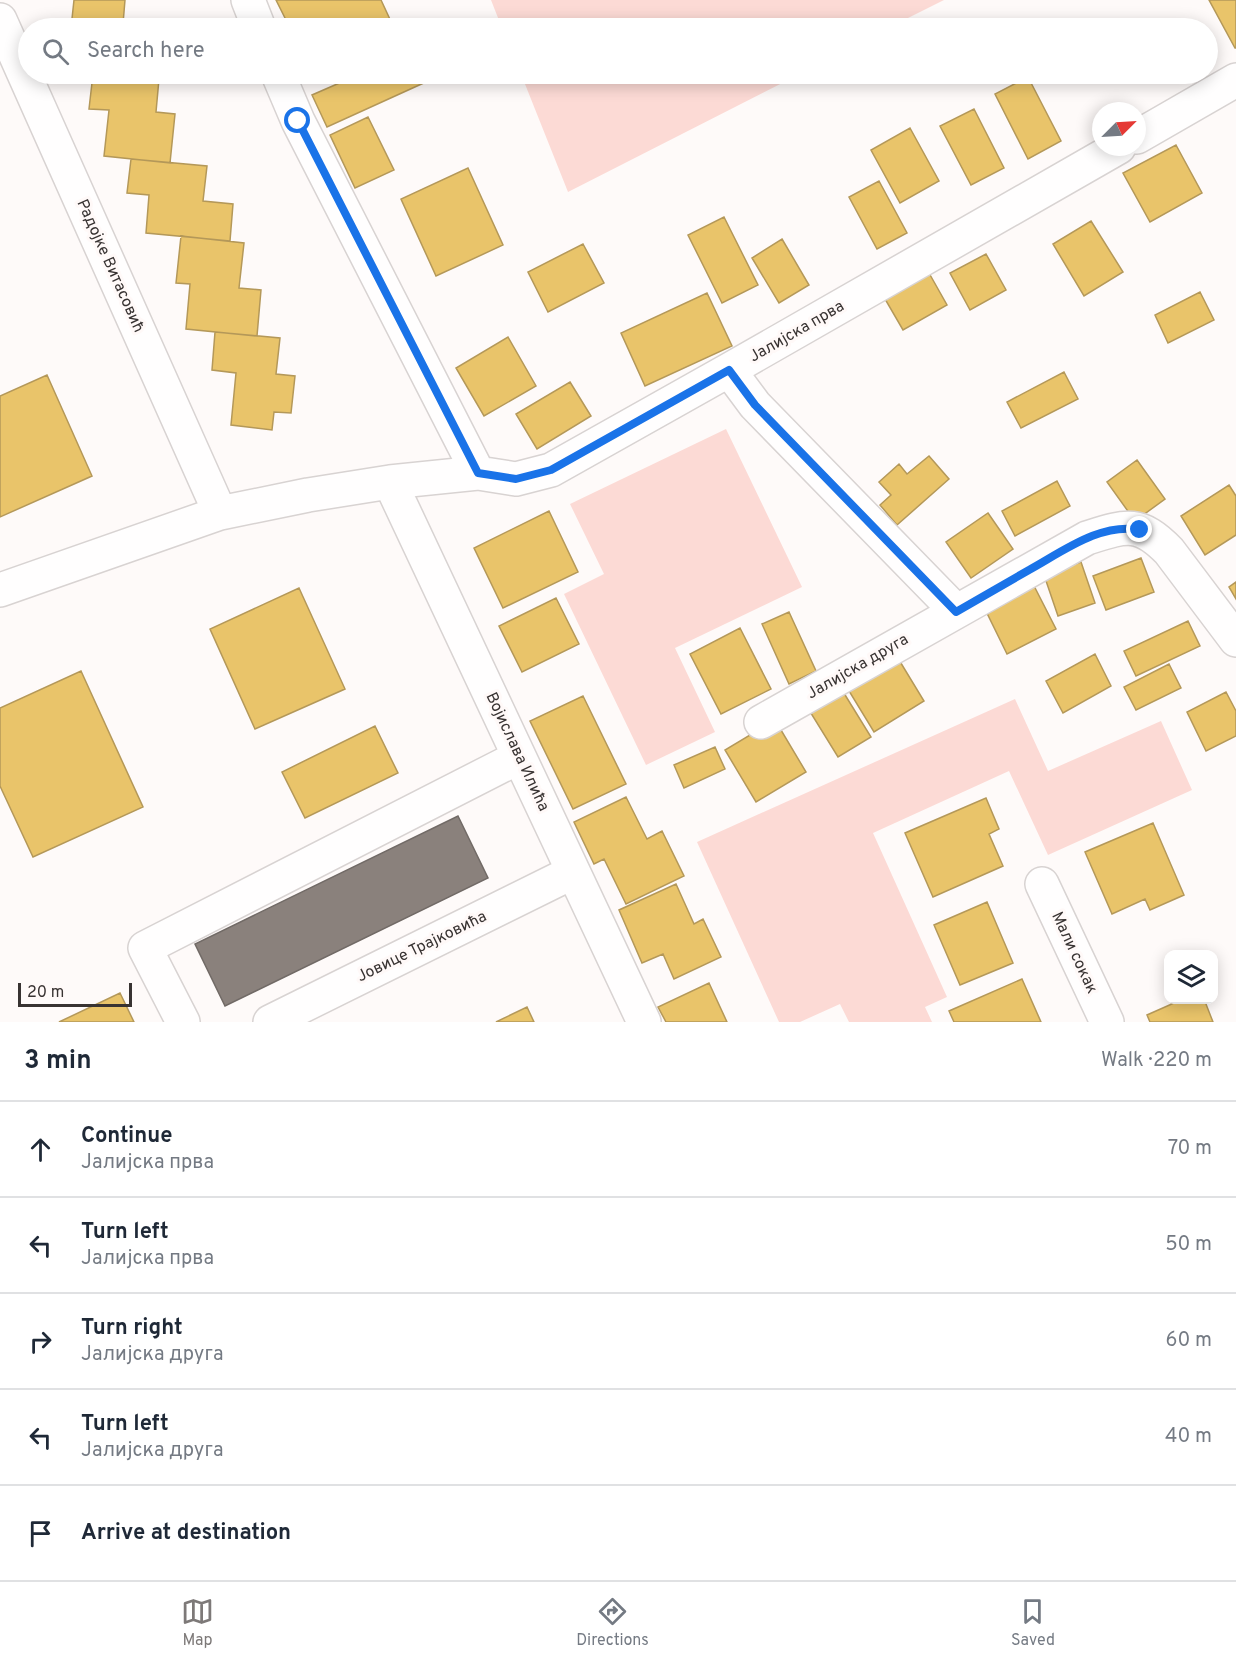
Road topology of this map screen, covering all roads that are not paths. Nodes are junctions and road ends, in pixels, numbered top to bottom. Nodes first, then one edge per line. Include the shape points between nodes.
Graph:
1 (248, 0) edge
2 (255, 18) edge
3 (0, 20) edge
4 (18, 60) edge
5 (1236, 80) edge
6 (29, 84) edge
7 (282, 84) edge
8 (1146, 132) edge
9 (1103, 156) edge
10 (729, 370) junction
11 (478, 473) junction
12 (390, 482) junction
13 (220, 513) junction
14 (0, 590) edge
15 (956, 612) junction
16 (1236, 640) edge
17 (761, 722) dead end
18 (519, 756) junction
19 (573, 872) junction
20 (1042, 884) dead end
21 (183, 1022) edge
22 (270, 1022) edge
23 (644, 1022) edge
24 (1107, 1022) edge

1 - 2 street
3 - 4 street, Радојке Витасовић
5 - 8 street
6 - 13 street, Радојке Витасовић
7 - 11 street
9 - 10 street, Јалијска прва
10 - 11 street, Јалијска прва via 551,470 516,479
10 - 15 street via 755,405
11 - 12 street, Јалијска прва
12 - 13 street, Јалијска прва
12 - 18 street, Војислава Илића
13 - 14 street, Јалијска прва
15 - 16 street, Јалијска друга via 1087,538 1130,528 1149,533 1169,550
15 - 17 street, Јалијска друга
18 - 19 street, Војислава Илића
18 - 21 street via 145,948
19 - 22 street, Јовице Трајковића
19 - 23 street, Војислава Илића
20 - 24 street, Мали сокак

